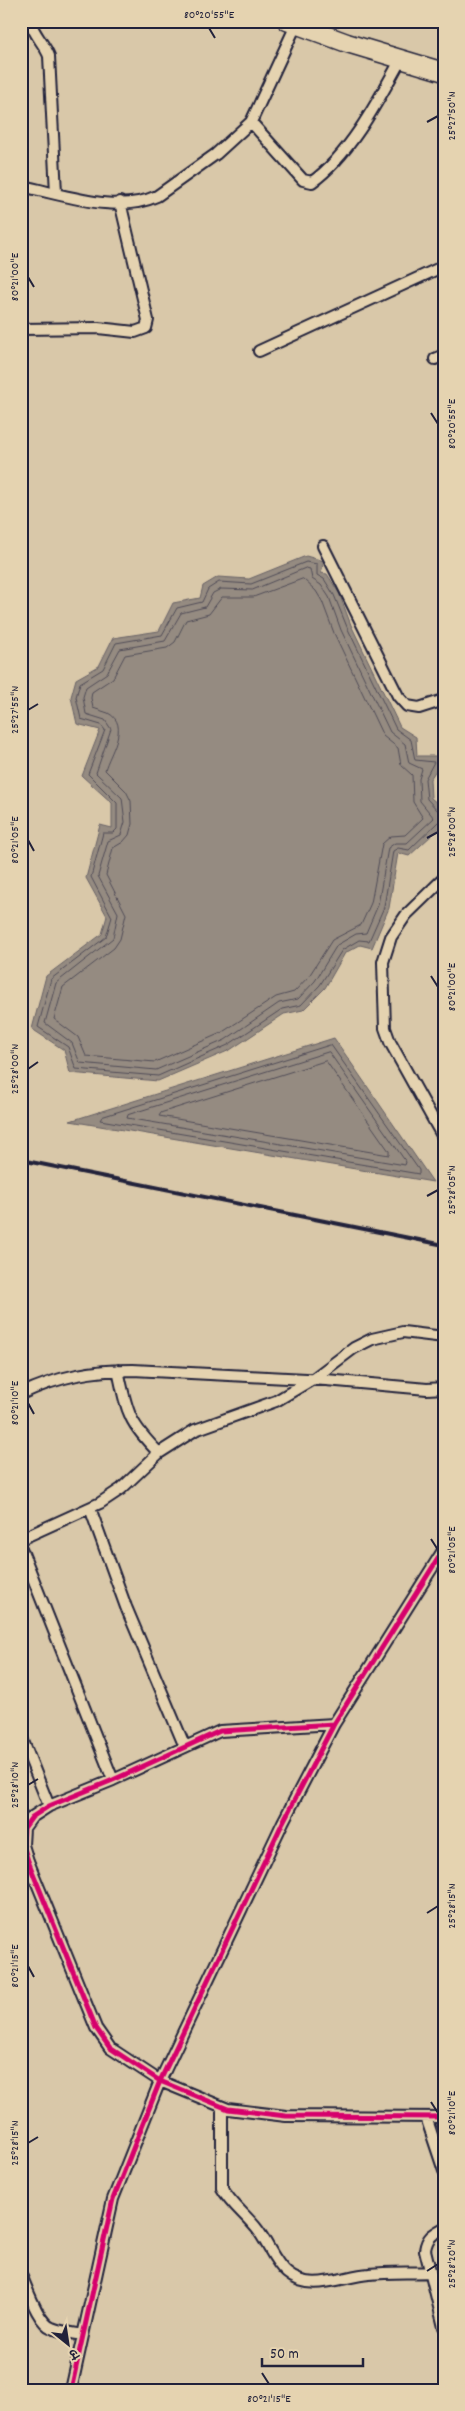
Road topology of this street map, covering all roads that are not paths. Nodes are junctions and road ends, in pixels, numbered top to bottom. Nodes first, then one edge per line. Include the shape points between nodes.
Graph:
1 (30, 21) edge
2 (292, 23) edge
3 (401, 59) junction
4 (444, 72) edge
5 (251, 122) junction
6 (21, 186) edge
7 (56, 193) junction
8 (120, 202) junction
9 (444, 266) edge
10 (21, 329) edge
11 (259, 352) dead end
12 (323, 546) dead end
13 (444, 700) edge
14 (444, 878) edge
15 (444, 1139) edge
16 (444, 1337) edge
17 (118, 1370) junction
18 (313, 1379) junction
19 (444, 1388) edge
20 (21, 1394) edge
21 (159, 1453) junction
22 (90, 1508) junction
23 (21, 1539) edge
24 (21, 1548) edge
25 (444, 1549) edge
26 (334, 1724) junction
27 (21, 1736) edge
28 (185, 1747) junction
29 (113, 1780) junction
30 (49, 1806) junction
31 (160, 2081) junction
32 (222, 2107) junction
33 (426, 2117) junction
34 (444, 2117) edge
35 (444, 2171) edge
36 (444, 2228) edge
37 (430, 2272) junction
38 (21, 2275) edge
39 (444, 2327) edge
40 (83, 2335) junction
41 (71, 2390) edge

1 - 7 street via 49,56
2 - 3 highway
2 - 5 street
3 - 4 highway
3 - 5 street via 362,126 332,164 312,182 303,180
5 - 8 street via 216,154 157,196 146,201
6 - 7 street
7 - 8 street
8 - 10 street via 148,318 146,328 135,332 98,328
9 - 11 street
12 - 13 street via 398,696 407,706 418,708
14 - 15 street via 406,915 391,936 383,962 385,1028
16 - 18 street via 403,1332 372,1339 354,1348
17 - 18 street
17 - 20 street via 102,1370 49,1381
17 - 21 street via 126,1412 140,1434
18 - 19 street
18 - 21 street via 276,1401 195,1430
21 - 22 street via 121,1489
22 - 23 street
22 - 28 street via 126,1607
24 - 29 street
25 - 26 street
26 - 28 street via 220,1731
26 - 31 street via 283,1822
27 - 30 street
28 - 29 street
29 - 30 street
30 - 31 street via 32,1817 24,1828 23,1845 56,1932 96,2028 110,2048
31 - 32 street
31 - 40 street via 114,2199
32 - 33 street via 286,2116
32 - 37 street via 222,2188 258,2229 287,2274 302,2281 319,2282 368,2274
33 - 34 street
33 - 35 street
36 - 37 street via 426,2241
37 - 39 street
38 - 40 street via 45,2323 51,2328
40 - 41 street

